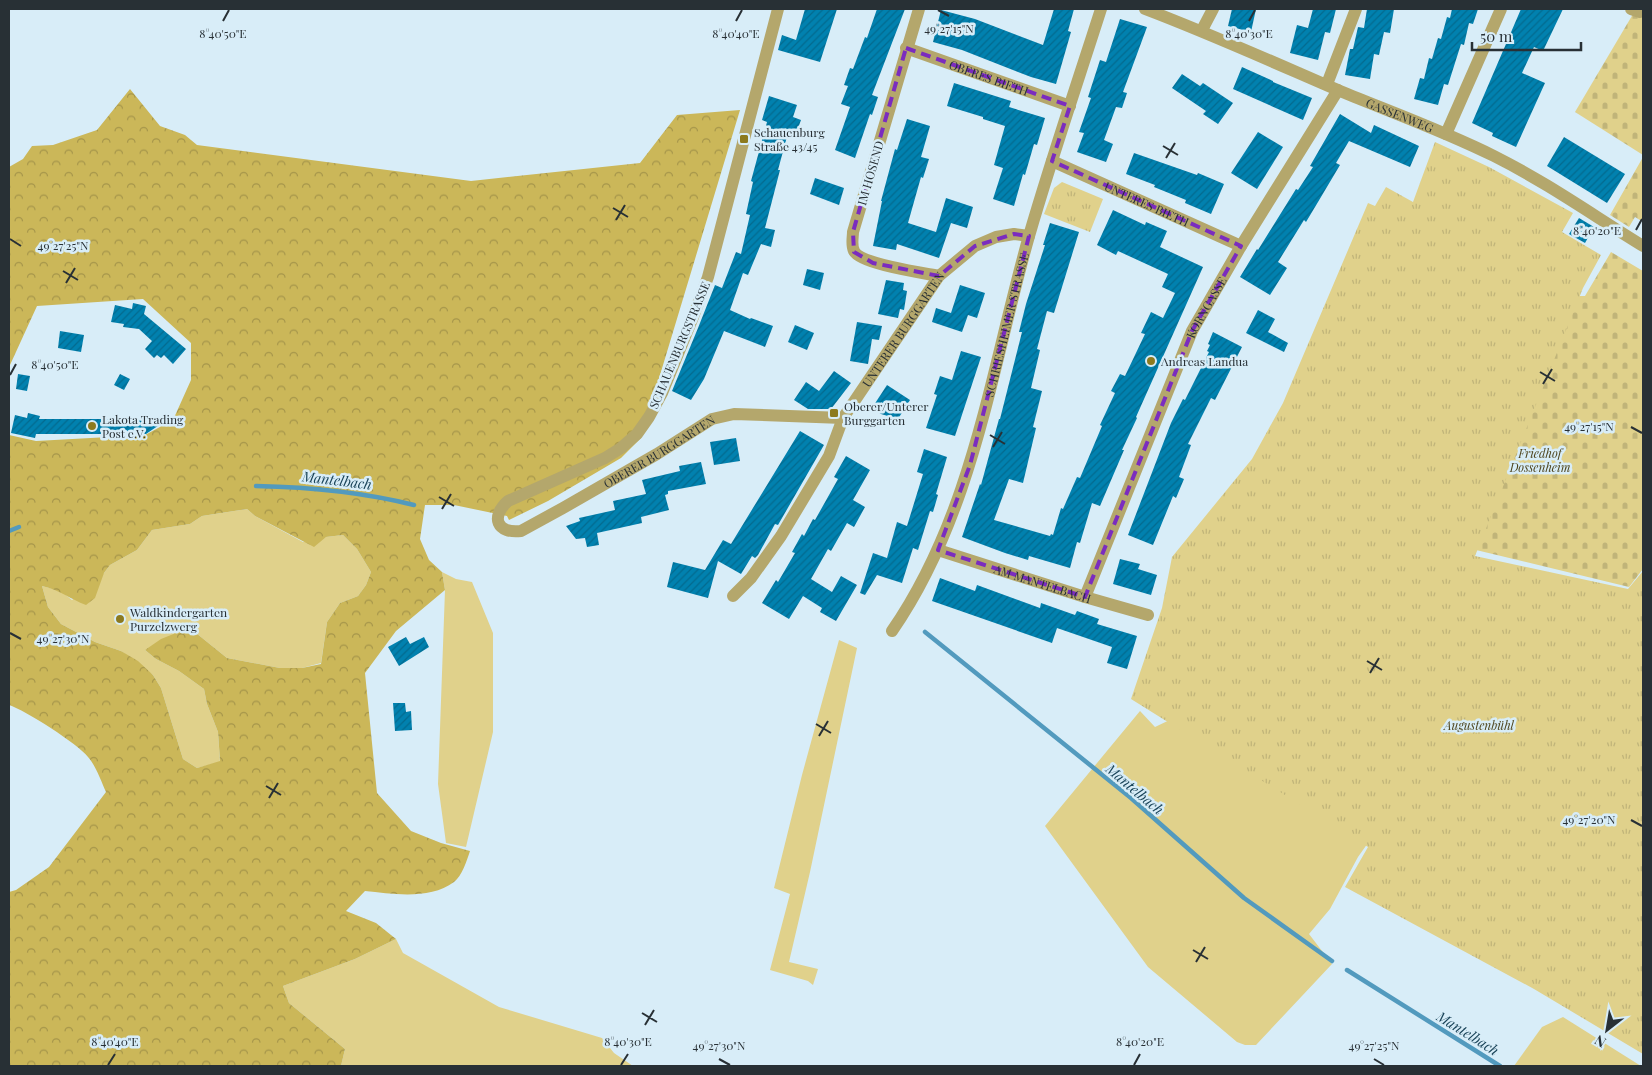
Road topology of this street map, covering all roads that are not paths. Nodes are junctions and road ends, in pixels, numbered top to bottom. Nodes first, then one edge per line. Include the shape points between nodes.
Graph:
1 (778, 9) edge
2 (919, 9) edge
3 (1101, 9) edge
4 (1144, 9) edge
5 (1213, 9) edge
6 (1356, 9) edge
7 (1501, 9) edge
8 (1202, 30) junction
9 (906, 48) junction
10 (1332, 87) junction
11 (1070, 106) junction
12 (1446, 134) junction
13 (1052, 161) junction
14 (1029, 236) junction
15 (1241, 246) junction
16 (1643, 246) edge
17 (939, 276) junction
18 (843, 418) junction
19 (499, 514) joint
20 (938, 550) junction
21 (733, 596) dead end
22 (1085, 598) junction
23 (1148, 615) dead end
24 (892, 632) dead end

1 - 19 street, SCHAUENBURGSTRASSE via 708,277 662,393 649,417 621,448 508,501
2 - 9 street, IM HOSEND
3 - 11 street, SCHRIESHEIMER STRASSE
4 - 8 street, GASSENWEG
5 - 8 street
6 - 10 street, KORNGASSE
7 - 12 street
8 - 10 street, GASSENWEG
9 - 11 street, OBERES BIETH
9 - 17 street, IM HOSEND via 852,241 854,252 873,263
10 - 12 street, GASSENWEG
10 - 15 street, KORNGASSE
11 - 13 street, SCHRIESHEIMER STRASSE
12 - 16 street, GASSENWEG via 1531,176
13 - 14 street, SCHRIESHEIMER STRASSE
13 - 15 street, UNTERES BIETH
14 - 17 street, UNTERER BURGGARTEN via 1005,235 975,246
14 - 20 street, SCHRIESHEIMER STRASSE via 970,465
15 - 22 street, KORNGASSE via 1192,331
17 - 18 street, UNTERER BURGGARTEN
18 - 19 street, OBERER BURGGARTEN via 734,414 712,419 521,531 514,532 501,526 497,518
18 - 21 street, UNTERER BURGGARTEN via 829,456 782,536 751,578
20 - 22 street, AM MANTELBACH
20 - 24 street, SCHRIESHEIMER STRASSE
22 - 23 street, AM MANTELBACH

